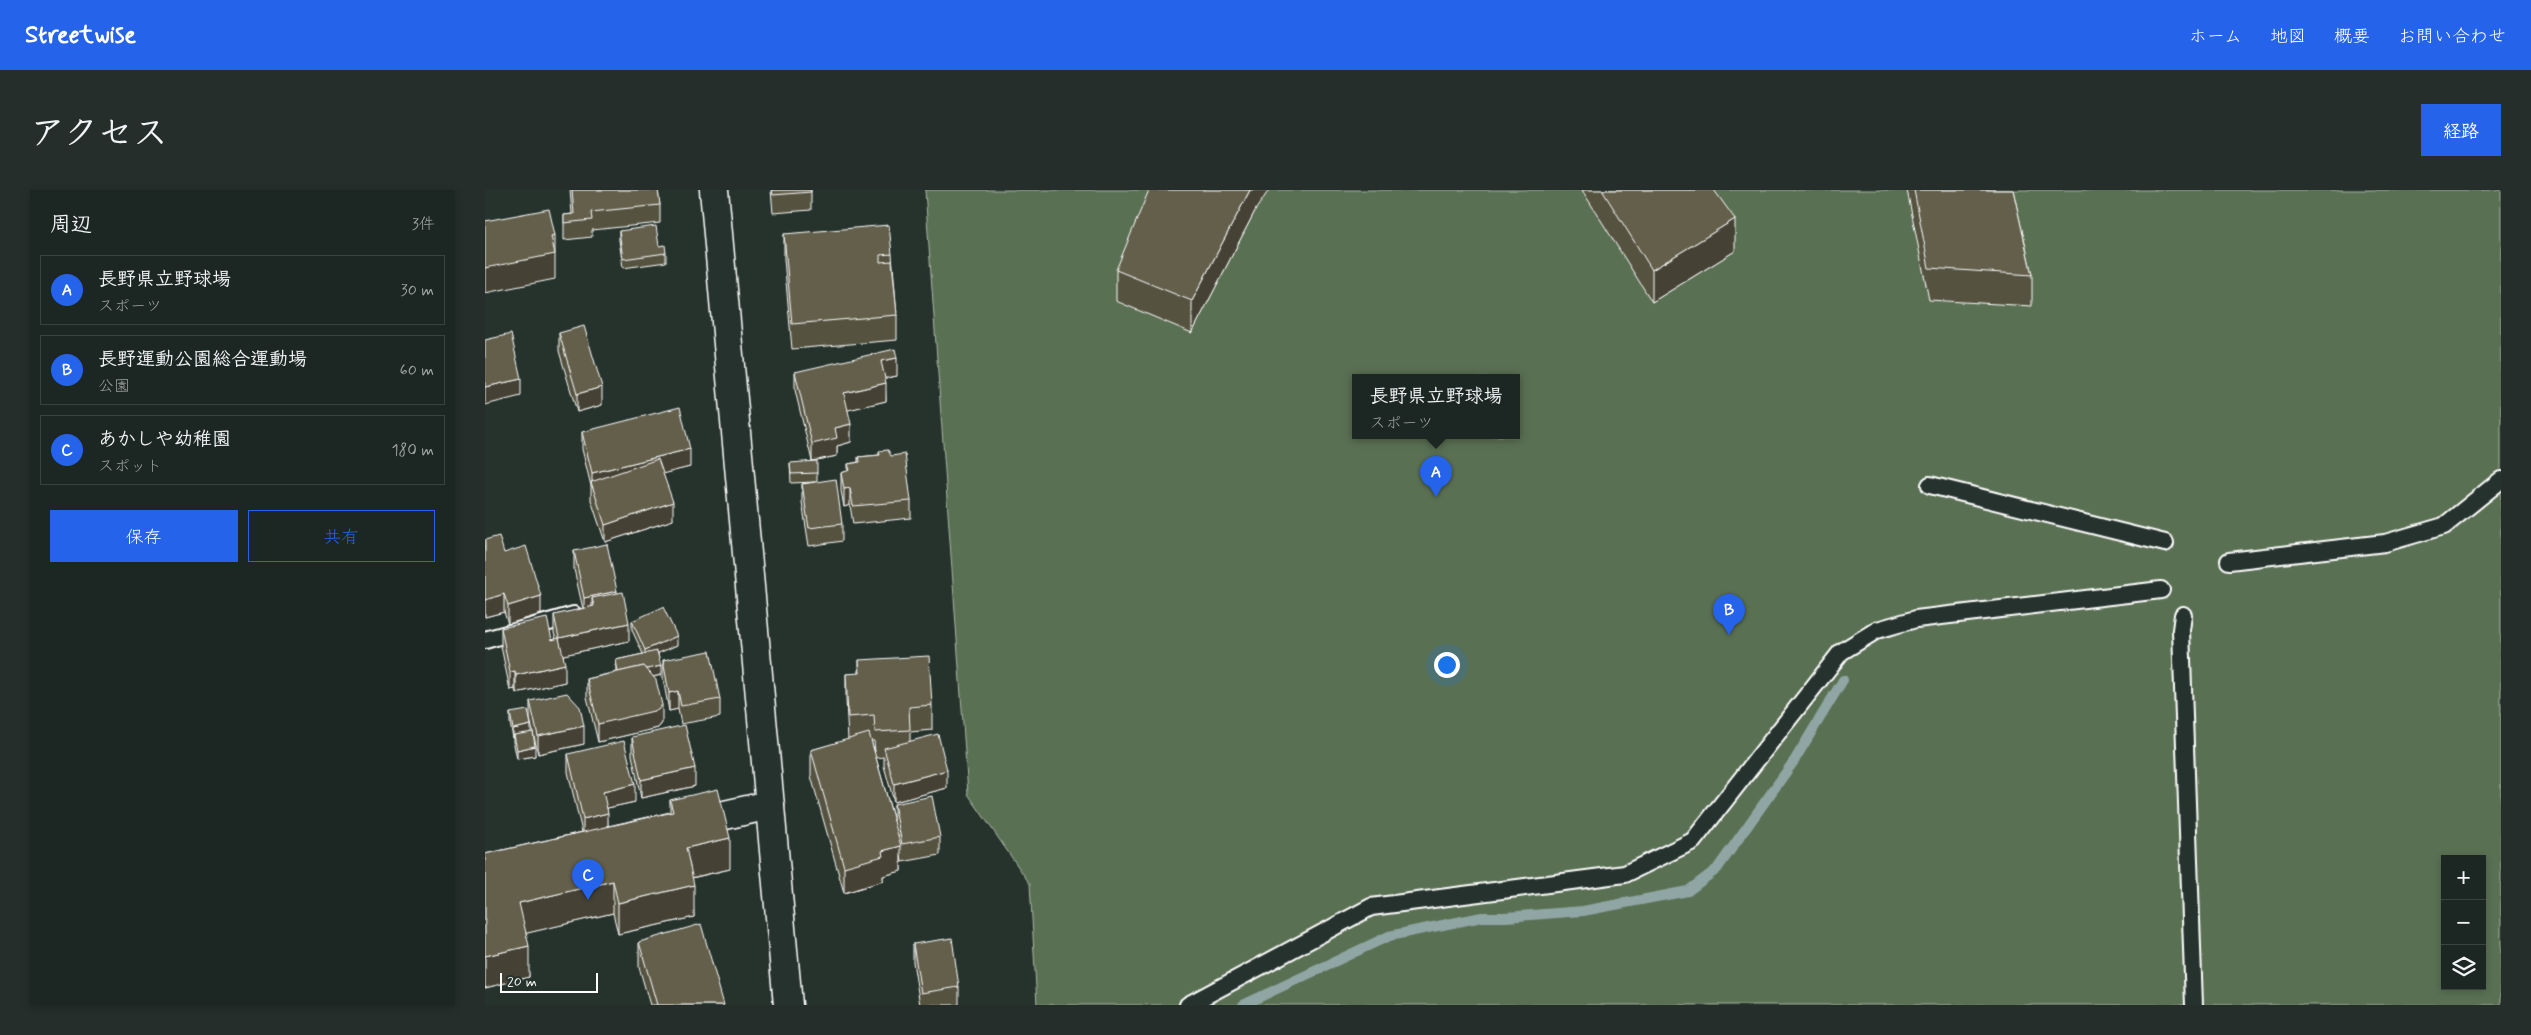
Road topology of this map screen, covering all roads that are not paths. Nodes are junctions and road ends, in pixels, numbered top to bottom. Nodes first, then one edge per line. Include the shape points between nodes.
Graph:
1 (714, 190) edge
2 (2501, 480) edge
3 (1930, 485) dead end
4 (2165, 543) dead end
5 (2229, 560) dead end
6 (2161, 590) dead end
7 (577, 614) edge
8 (2183, 615) dead end
9 (485, 640) edge
10 (770, 805) junction
11 (666, 828) edge
12 (788, 1005) edge
13 (1188, 1005) edge
14 (2194, 1005) edge

1 - 10 street
2 - 5 lane via 2444,526 2385,543
3 - 4 lane
6 - 13 lane via 1915,620 1877,630 1841,652 1693,840 1625,874 1371,907
7 - 9 lane
8 - 14 lane
10 - 11 street
10 - 12 street

